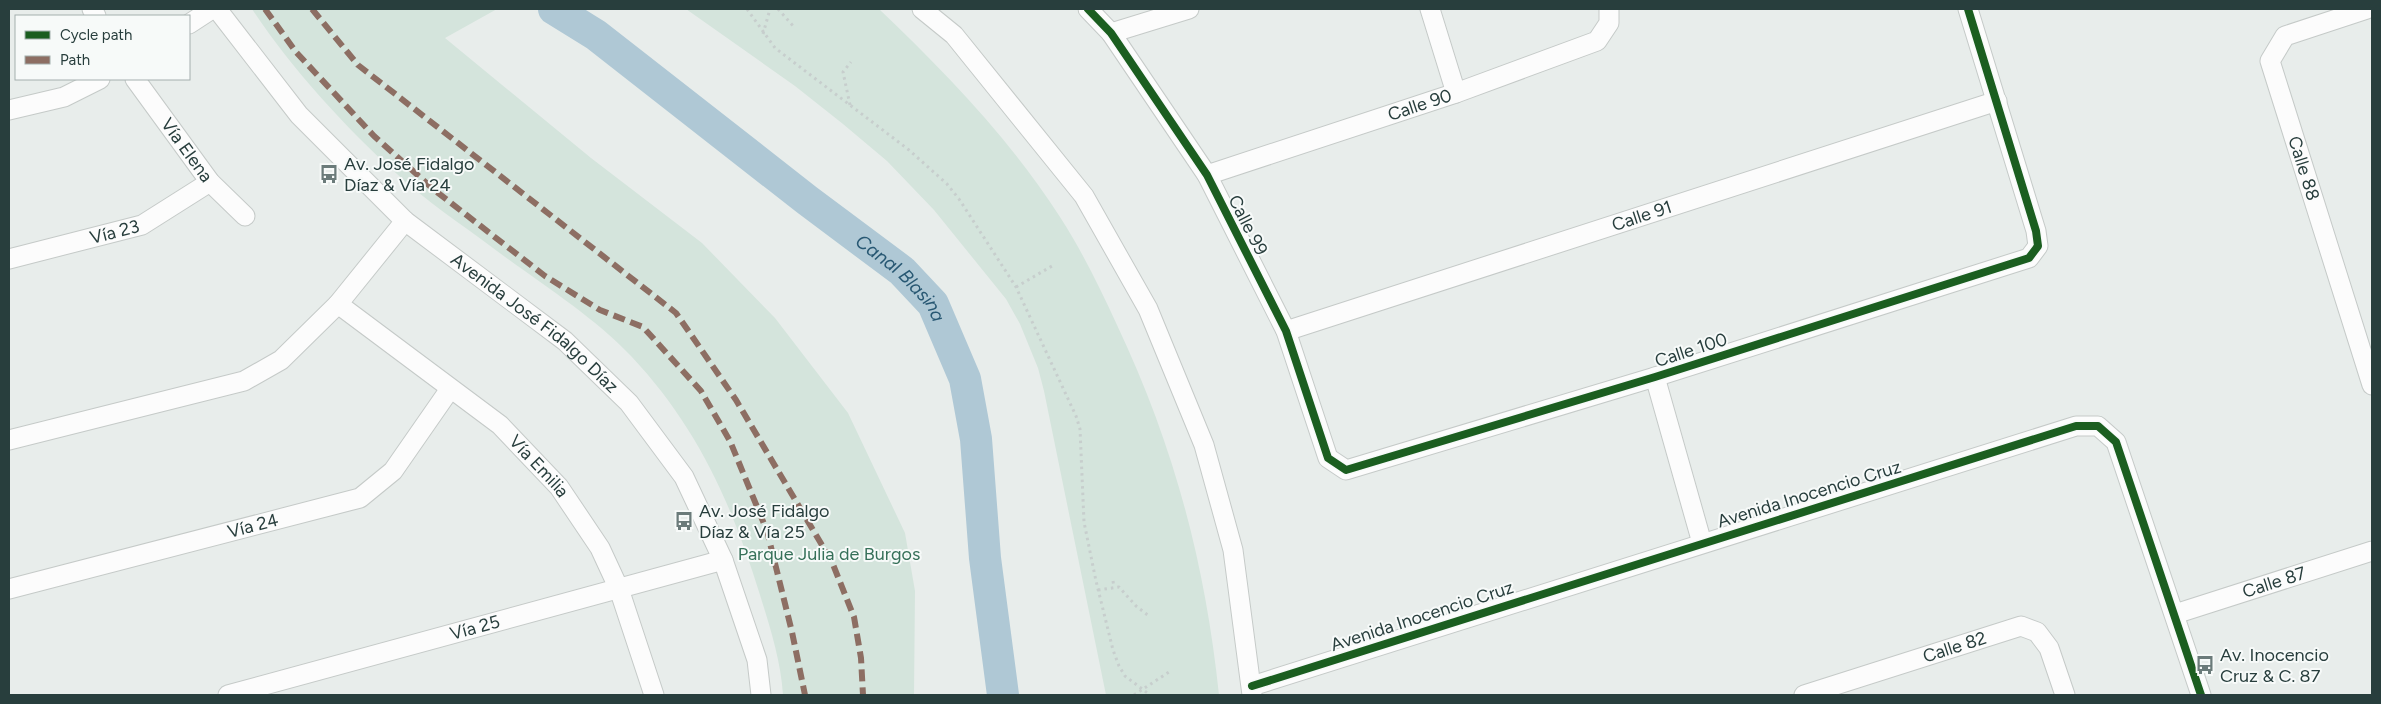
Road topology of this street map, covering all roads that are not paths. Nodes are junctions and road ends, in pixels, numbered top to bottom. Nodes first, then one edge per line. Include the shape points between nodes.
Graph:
1 (212, 9) edge
2 (217, 9) edge
3 (922, 9) edge
4 (1088, 9) edge
5 (1189, 9) edge
6 (1430, 9) edge
7 (1609, 9) edge
8 (1968, 9) edge
9 (2367, 9) edge
10 (190, 23) edge
11 (1111, 33) junction
12 (98, 80) edge
13 (136, 80) edge
14 (1456, 93) junction
15 (1997, 101) junction
16 (9, 110) edge
17 (1206, 175) junction
18 (210, 182) junction
19 (245, 216) dead end
20 (405, 221) junction
21 (9, 259) edge
22 (338, 304) junction
23 (1286, 331) junction
24 (1654, 377) junction
25 (2372, 385) edge
26 (450, 389) junction
27 (9, 440) edge
28 (1346, 470) joint
29 (1702, 543) junction
30 (2372, 551) edge
31 (724, 560) junction
32 (9, 589) edge
33 (619, 589) junction
34 (2175, 614) junction
35 (1252, 691) edge
36 (228, 695) edge
37 (654, 695) edge
38 (761, 695) edge
39 (1804, 695) edge
40 (2065, 695) edge
41 (2201, 695) edge

1 - 10 street
2 - 20 street, Avenida José Fidalgo Díaz via 300,115
3 - 35 street via 954,35 1084,196 1148,309 1204,445 1233,550
4 - 11 street, Calle 99
5 - 11 street
6 - 14 street
7 - 14 street, Calle 90 via 1608,23 1597,41
8 - 15 street
9 - 25 street, Calle 88 via 2285,36 2270,61
11 - 17 street, Calle 99
12 - 16 street via 64,97
13 - 18 street, Vía Elena
14 - 17 street, Calle 90
15 - 23 street, Calle 91
15 - 24 street, Calle 100 via 2036,231 2038,246 2029,258
17 - 23 street, Calle 99
18 - 19 street, Vía Elena
18 - 21 street, Vía 23 via 142,225
20 - 22 street
20 - 31 street, Avenida José Fidalgo Díaz via 566,341 629,403 684,476
22 - 26 street, Vía Emilia
22 - 27 street via 282,360 244,381
23 - 28 street, Calle 99 via 1328,458
24 - 28 street, Calle 100
24 - 29 street, Calle 100
26 - 32 street, Vía 24 via 393,471 360,498
26 - 33 street, Vía Emilia via 500,424 559,486 600,548
29 - 34 street, Avenida Inocencio Cruz via 2076,426 2098,426 2116,442
29 - 35 street, Avenida Inocencio Cruz
30 - 34 street, Calle 87
31 - 33 street, Vía 25
31 - 38 street, Avenida José Fidalgo Díaz via 757,660
33 - 36 street, Vía 25
33 - 37 street, Vía Emilia
34 - 41 street, Avenida Inocencio Cruz
39 - 40 street, Calle 82 via 2021,626 2037,632 2049,648

